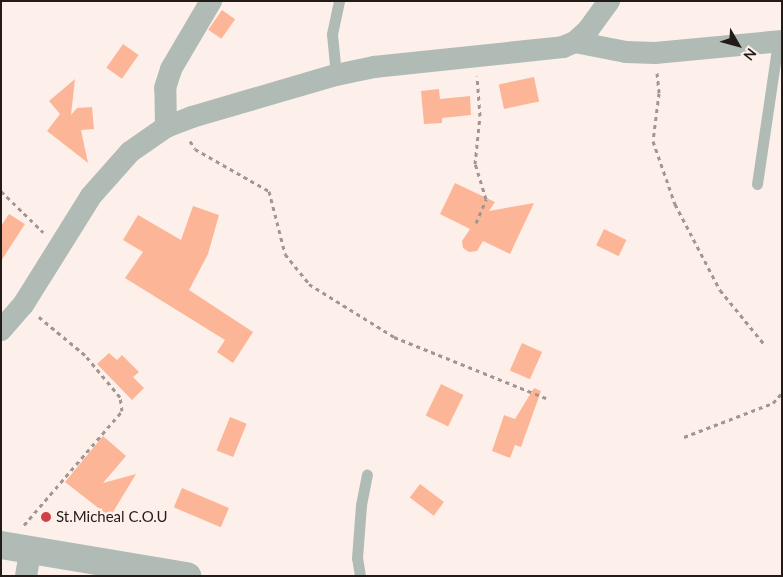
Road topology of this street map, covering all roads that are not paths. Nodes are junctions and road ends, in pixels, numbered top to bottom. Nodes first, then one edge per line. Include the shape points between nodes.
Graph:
1 (211, 1) edge
2 (339, 1) edge
3 (609, 1) edge
4 (780, 41) edge
5 (575, 42) junction
6 (336, 75) junction
7 (172, 125) junction
8 (757, 184) dead end
9 (1, 330) edge
10 (367, 475) dead end
11 (15, 546) edge
12 (26, 576) edge
13 (187, 576) edge
14 (360, 576) edge

1 - 7 street via 171,69 165,88
2 - 6 lane via 332,34
3 - 5 street
4 - 5 street via 655,53 626,52
4 - 8 lane
5 - 6 street via 547,49
6 - 7 street
7 - 9 street via 130,152 111,172 91,196 23,304
10 - 14 lane via 357,558
11 - 12 street
11 - 13 street

